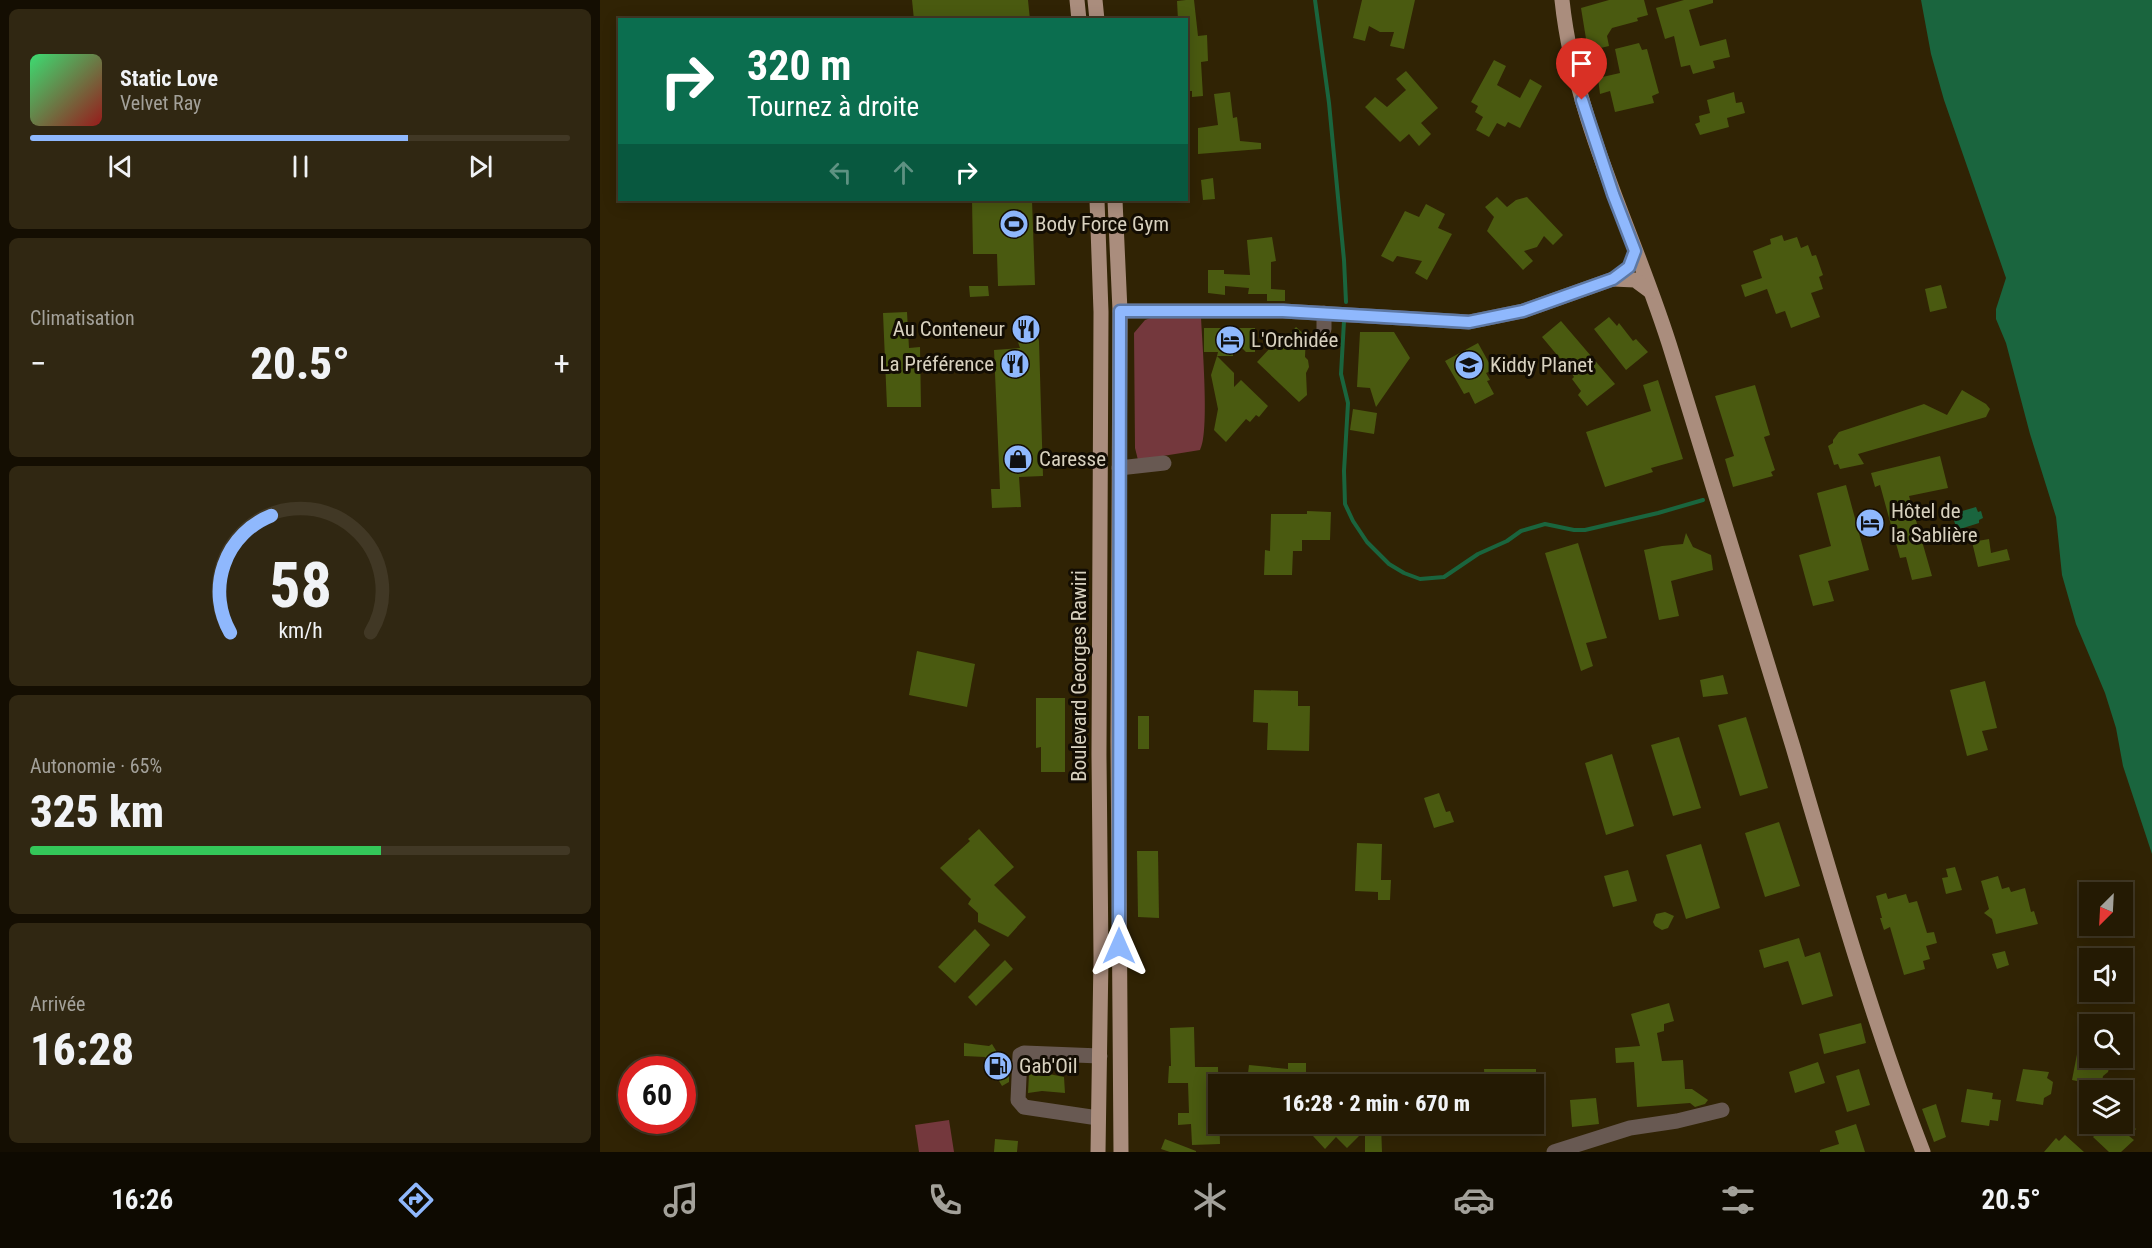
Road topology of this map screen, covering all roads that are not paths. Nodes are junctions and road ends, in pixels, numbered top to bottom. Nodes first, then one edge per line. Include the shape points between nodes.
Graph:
1 (1077, 0) edge
2 (1095, 0) edge
3 (1562, 0) edge
4 (1079, 18) edge
5 (1097, 18) edge
6 (1097, 201) edge
7 (1115, 201) edge
8 (1635, 251) junction
9 (1613, 279) junction
10 (1650, 291) junction
11 (1120, 311) junction
12 (1324, 313) junction
13 (1324, 329) dead end
14 (1164, 463) dead end
15 (1119, 468) junction
16 (1100, 1056) junction
17 (1722, 1110) dead end
18 (1098, 1118) junction
19 (1098, 1152) edge
20 (1121, 1152) edge
21 (1554, 1152) edge
22 (1923, 1152) edge

1 - 4 main road
2 - 5 main road
3 - 8 main road via 1582,100
6 - 16 main road, Boulevard Georges Rawiri via 1101,346
7 - 11 main road, Boulevard Georges Rawiri
8 - 9 main road via 1629,267
8 - 10 main road
9 - 10 main road via 1635,280
9 - 12 street via 1523,311 1469,322
10 - 22 main road via 1866,989
11 - 12 street
11 - 15 main road, Boulevard Georges Rawiri
12 - 13 street
14 - 15 street
15 - 20 main road, Boulevard Georges Rawiri
16 - 18 main road, Boulevard Georges Rawiri
16 - 18 street via 1020,1055 1018,1100 1024,1107
17 - 21 street via 1630,1128
18 - 19 main road, Boulevard Georges Rawiri

